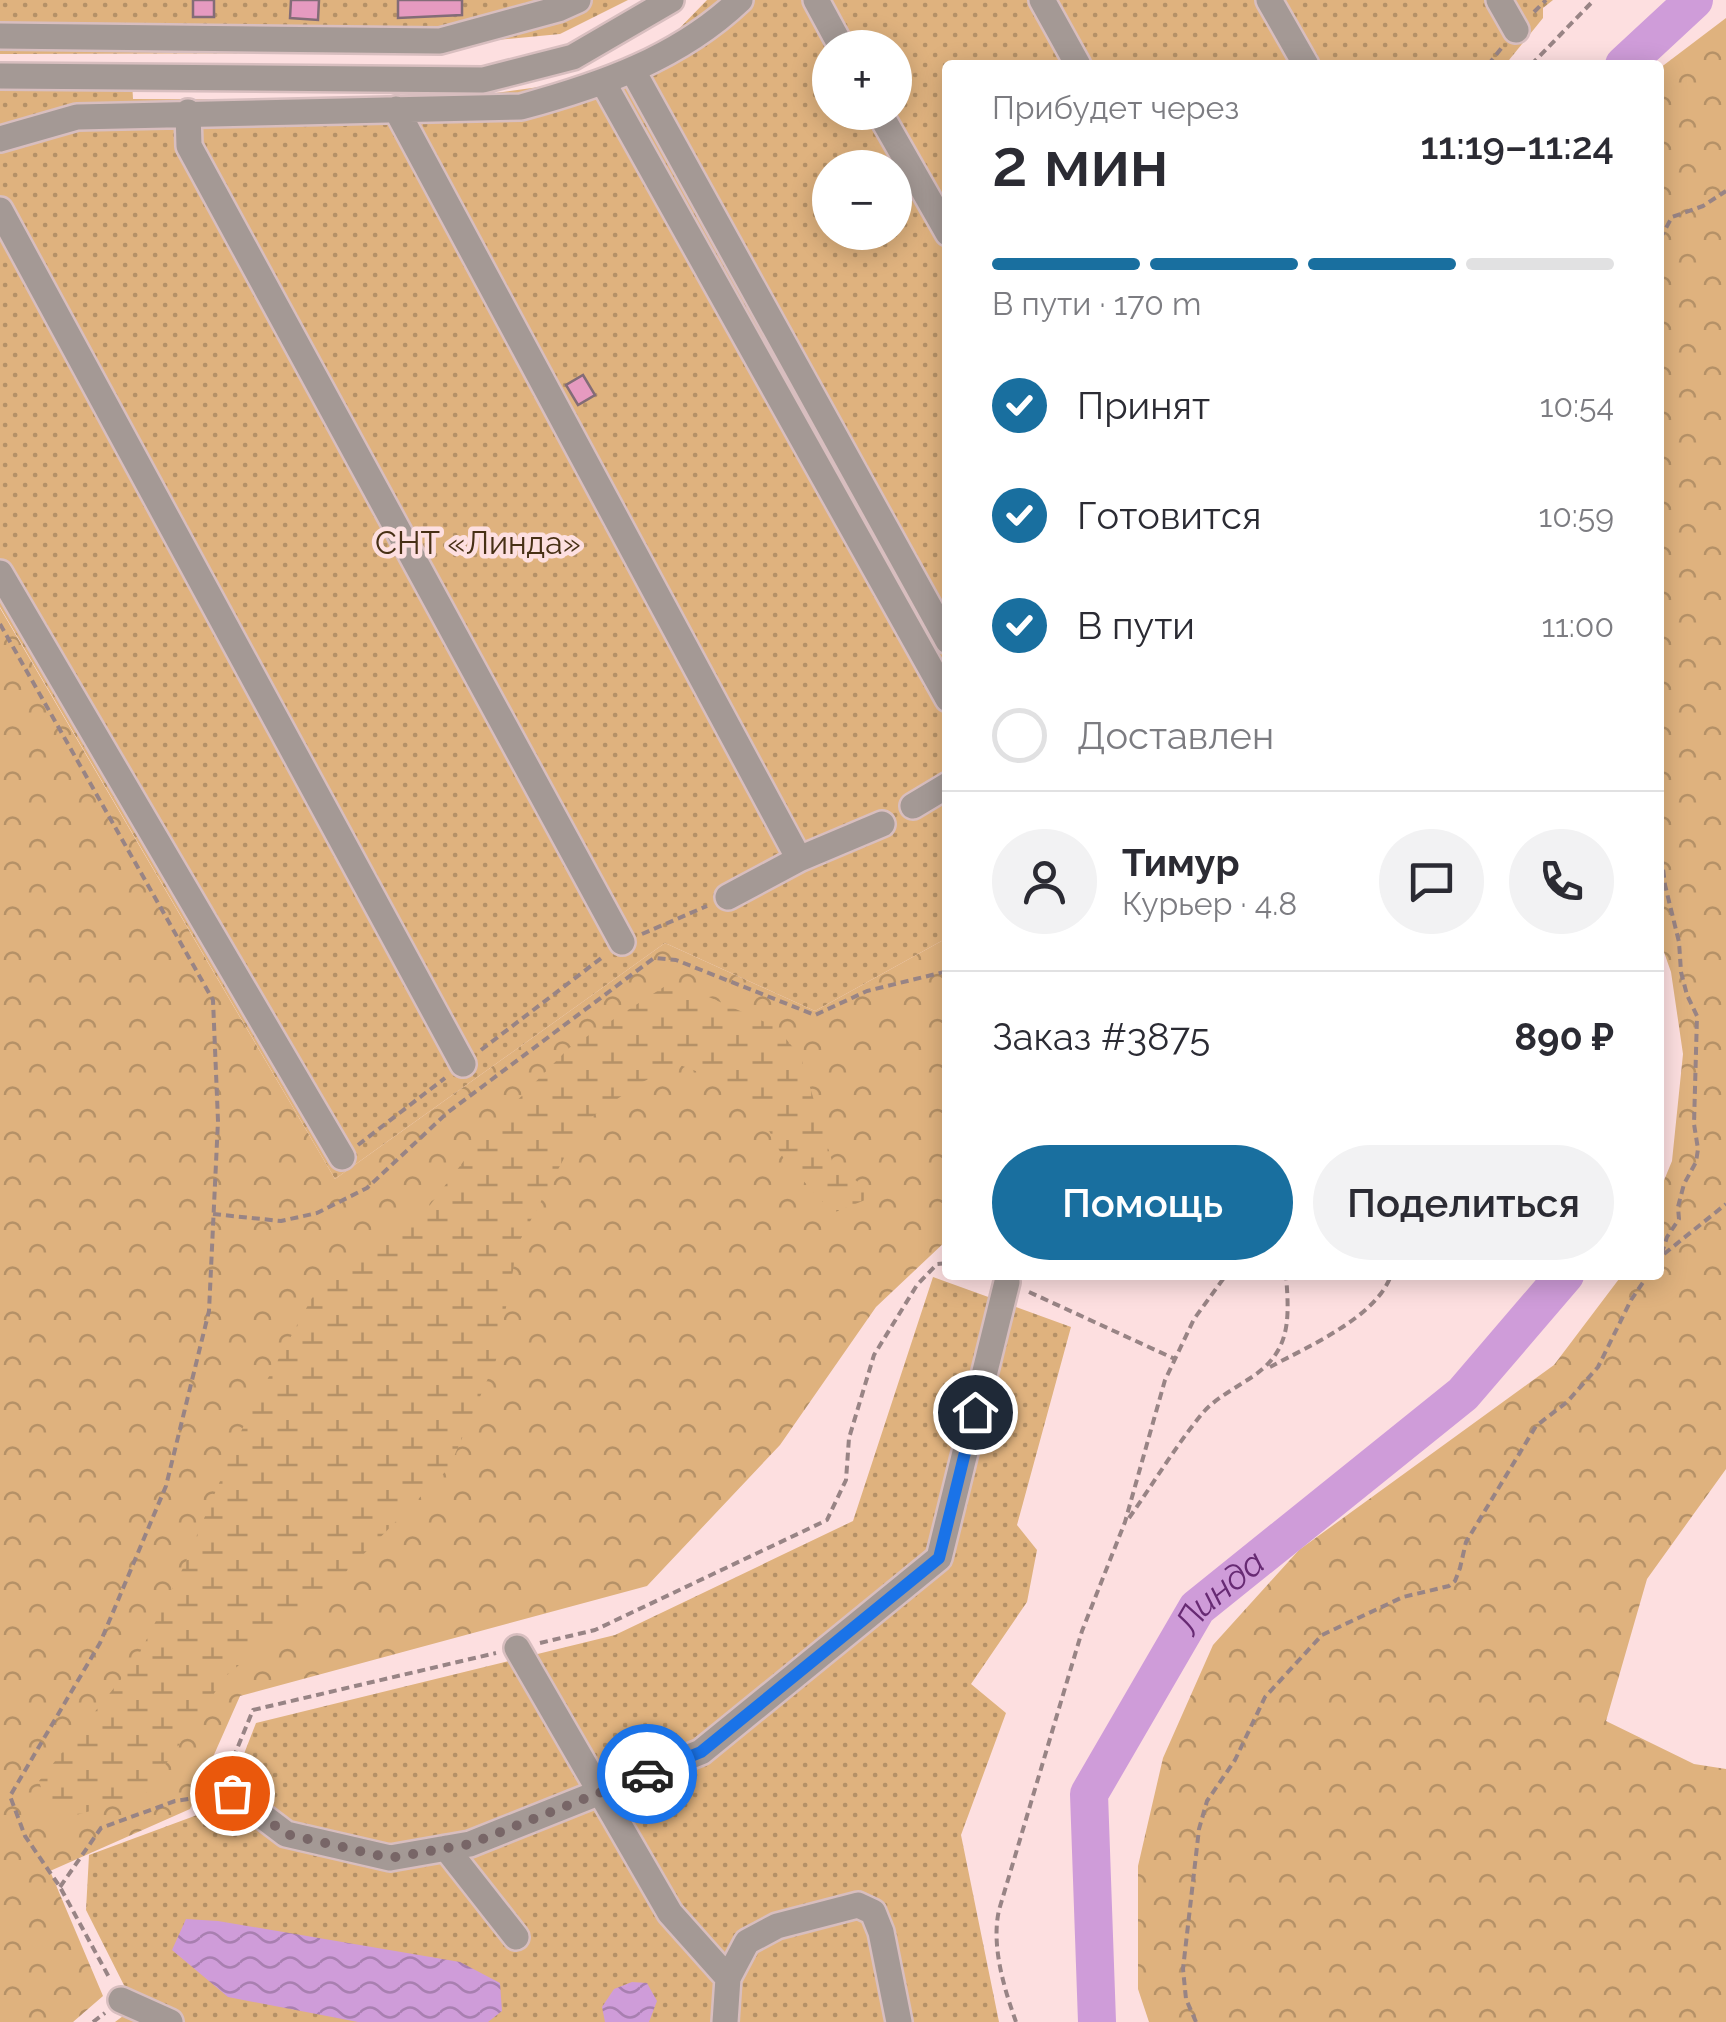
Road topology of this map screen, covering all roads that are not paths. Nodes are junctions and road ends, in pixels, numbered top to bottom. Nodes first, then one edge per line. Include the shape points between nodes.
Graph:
1 (578, 0) edge
2 (671, 0) edge
3 (740, 0) edge
4 (816, 0) edge
5 (1042, 0) edge
6 (1269, 0) edge
7 (1498, 0) edge
8 (832, 30) edge
9 (1516, 30) dead end
10 (0, 36) edge
11 (1075, 60) edge
12 (1303, 60) edge
13 (633, 71) junction
14 (0, 76) edge
15 (603, 82) junction
16 (396, 109) junction
17 (188, 112) junction
18 (889, 130) edge
19 (0, 139) edge
20 (0, 210) edge
21 (942, 222) edge
22 (0, 573) edge
23 (942, 630) edge
24 (942, 688) edge
25 (942, 789) edge
26 (913, 806) dead end
27 (882, 824) dead end
28 (799, 859) junction
29 (728, 897) road end
30 (622, 942) road end
31 (463, 1064) road end
32 (342, 1157) road end
33 (1007, 1282) road end
34 (517, 1648) road end
35 (232, 1793) road end
36 (599, 1793) junction
37 (446, 1848) junction
38 (516, 1937) dead end
39 (728, 1978) junction
40 (121, 2000) road end
41 (170, 2022) edge
42 (724, 2022) edge
43 (899, 2022) edge

1 - 10 street via 440,42
2 - 14 street via 573,58 483,80
3 - 13 street via 710,28
4 - 8 street
5 - 11 street
6 - 12 street
7 - 9 street
13 - 15 street
13 - 23 street
15 - 16 street via 522,107
15 - 24 street
16 - 17 street
16 - 28 street
17 - 19 street via 77,116
17 - 30 street via 189,146
18 - 21 street
20 - 31 street
22 - 32 street
25 - 26 street
27 - 28 street
28 - 29 street
33 - 36 street via 939,1558 701,1752
34 - 36 street
35 - 37 street via 286,1834 390,1858
36 - 37 street
36 - 39 street via 670,1913
37 - 38 street
39 - 42 street
39 - 43 street via 746,1942 777,1926 858,1905 873,1912 881,1932
40 - 41 street

